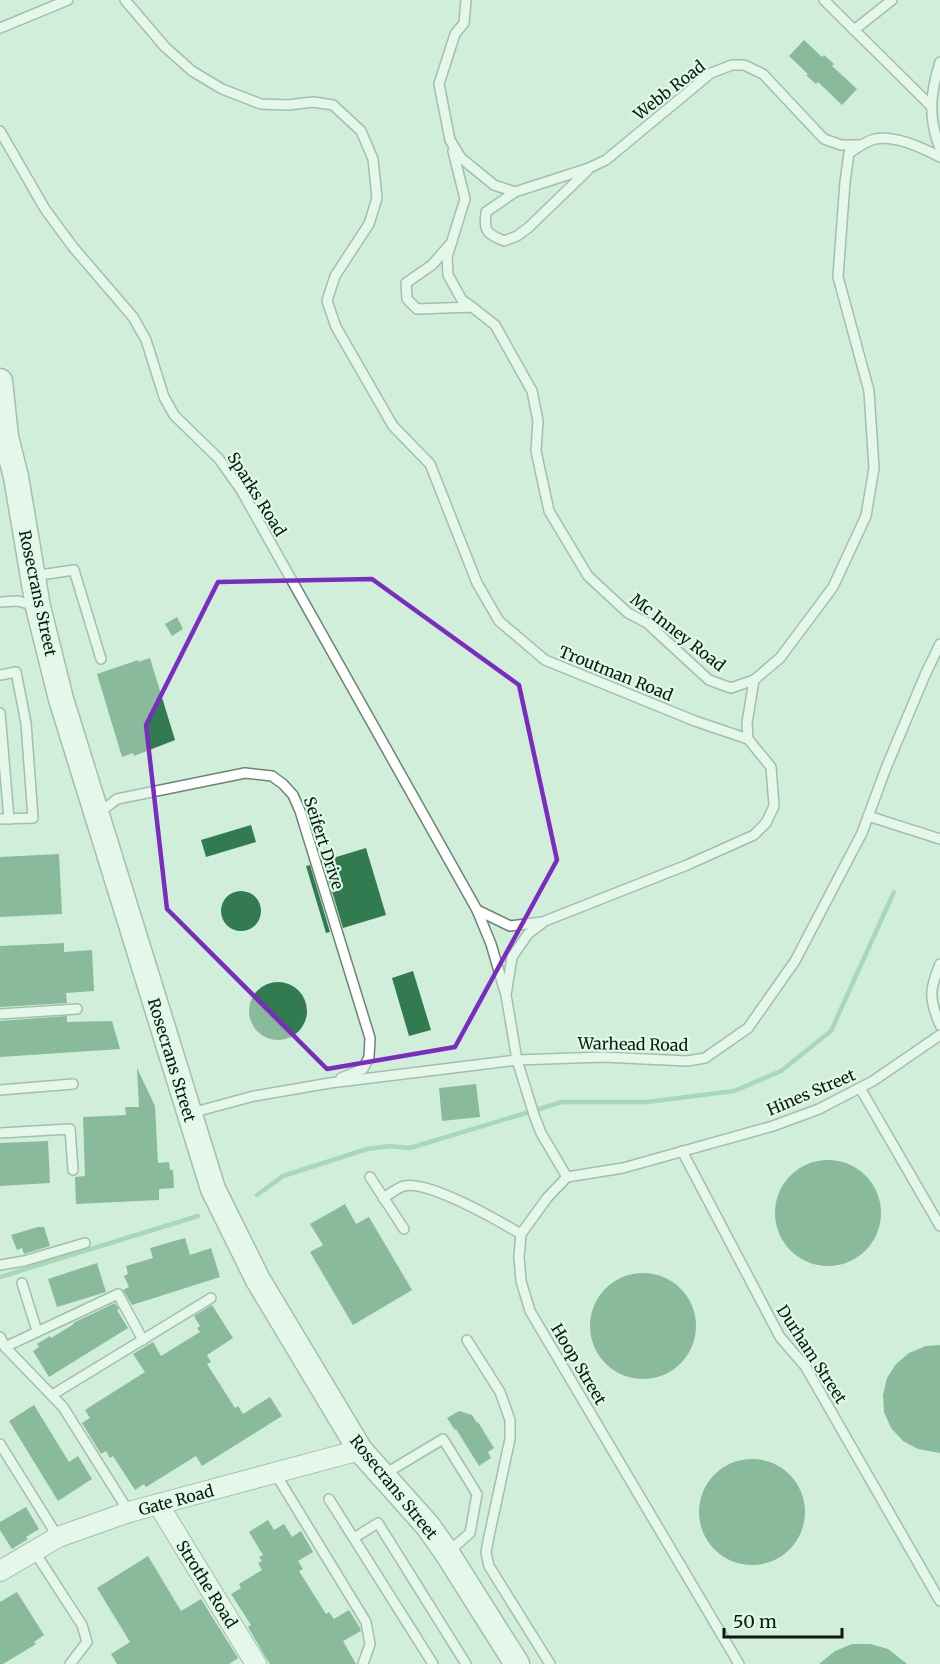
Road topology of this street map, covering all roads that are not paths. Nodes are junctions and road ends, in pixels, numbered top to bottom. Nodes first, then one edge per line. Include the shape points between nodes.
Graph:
1 (68, 0) edge
2 (125, 0) edge
3 (466, 0) edge
4 (824, 0) edge
5 (892, 0) edge
6 (0, 28) edge
7 (854, 30) junction
8 (940, 62) edge
9 (931, 106) junction
10 (0, 131) edge
11 (450, 140) junction
12 (861, 145) junction
13 (940, 149) edge
14 (940, 157) edge
15 (589, 168) junction
16 (515, 192) junction
17 (452, 242) junction
18 (472, 307) junction
19 (0, 381) edge
20 (3, 432) edge
21 (33, 576) junction
22 (0, 602) edge
23 (38, 607) junction
24 (940, 644) edge
25 (101, 659) dead end
26 (0, 675) edge
27 (754, 680) junction
28 (0, 713) edge
29 (748, 739) junction
30 (97, 815) junction
31 (868, 816) junction
32 (4, 819) edge
33 (940, 839) edge
34 (477, 910) junction
35 (545, 921) junction
36 (940, 964) edge
37 (506, 995) junction
38 (77, 1009) dead end
39 (0, 1014) edge
40 (940, 1025) edge
41 (940, 1035) edge
42 (517, 1060) junction
43 (330, 1083) junction
44 (73, 1084) dead end
45 (861, 1088) junction
46 (0, 1090) edge
47 (189, 1114) junction
48 (0, 1133) edge
49 (682, 1151) junction
50 (73, 1170) dead end
51 (370, 1177) dead end
52 (567, 1177) junction
53 (383, 1198) junction
54 (940, 1226) edge
55 (404, 1229) dead end
56 (521, 1234) junction
57 (85, 1243) dead end
58 (0, 1265) edge
59 (22, 1283) dead end
60 (211, 1298) dead end
61 (37, 1331) junction
62 (0, 1337) edge
63 (142, 1340) junction
64 (467, 1340) dead end
65 (5, 1347) junction
66 (52, 1395) junction
67 (0, 1444) edge
68 (360, 1450) junction
69 (275, 1473) junction
70 (383, 1475) junction
71 (329, 1499) dead end
72 (158, 1504) junction
73 (129, 1512) junction
74 (58, 1538) junction
75 (354, 1538) junction
76 (34, 1551) junction
77 (447, 1553) junction
78 (0, 1571) edge
79 (940, 1601) edge
80 (70, 1664) edge
81 (256, 1664) edge
82 (363, 1664) edge
83 (433, 1664) edge
84 (466, 1664) edge
85 (517, 1664) edge
86 (550, 1664) edge
87 (739, 1664) edge

1 - 6 lane
2 - 29 lane, Troutman Road via 165,47 192,71 222,89 261,104 333,105 361,131 373,159 377,198 369,224 335,276 327,301 336,327 393,426 430,464 477,583 499,621 545,660 695,722
3 - 11 lane via 464,23 455,34 439,84
4 - 7 lane
5 - 7 lane
7 - 9 lane
8 - 9 lane
9 - 13 lane via 932,127
10 - 34 lane, Sparks Road via 45,209 133,317 146,340 164,397 174,415 219,459 241,490
11 - 16 lane via 460,158 494,185
11 - 17 lane, Mc Inney Road via 465,199
12 - 14 lane via 876,139 903,142
12 - 15 lane, Webb Road via 841,145 824,139 763,74 744,65 732,65 711,73 606,160
12 - 27 lane, Mc Inney Road via 849,153 838,277 869,392 874,468 866,516 833,587 780,658
15 - 16 lane, Webb Road
15 - 16 lane, Webb Road via 517,237 504,240 488,234 484,226 486,212
17 - 18 lane, Mc Inney Road via 447,257 448,275 462,300
17 - 18 lane via 432,265 406,283 407,299 417,309
18 - 27 lane, Mc Inney Road via 495,326 532,391 538,422 536,452 549,511 588,576 709,680 731,688
19 - 20 street, Rosecrans Street
20 - 21 street, Rosecrans Street
21 - 23 street, Rosecrans Street
21 - 25 lane via 74,570
22 - 23 lane via 18,601
23 - 30 street, Rosecrans Street
24 - 31 lane, Warhead Road
26 - 32 lane via 16,672 26,723 33,818
27 - 29 lane
28 - 32 lane
29 - 35 lane via 771,767 774,807 754,835
30 - 43 lane, Seifert Drive via 117,799 245,773 272,776 293,795 370,1038 369,1057 363,1069
30 - 47 street, Rosecrans Street
31 - 33 lane
31 - 42 lane, Warhead Road via 795,961 748,1028 705,1059
34 - 35 lane via 510,926
34 - 37 lane
35 - 37 lane via 528,934 512,957
36 - 40 lane via 931,985 931,1004
37 - 42 lane
38 - 39 lane
41 - 45 lane, Hines Street
42 - 43 lane, Warhead Road
42 - 52 lane via 541,1133
43 - 47 lane, Warhead Road via 254,1096
44 - 46 lane
45 - 49 lane, Hines Street via 773,1126
45 - 54 lane
47 - 68 street, Rosecrans Street via 213,1189 258,1280
48 - 50 lane via 70,1129
49 - 52 lane via 623,1168
49 - 79 lane, Durham Street via 780,1337 805,1366
51 - 53 lane
52 - 56 lane
53 - 55 lane
53 - 56 lane via 403,1186 417,1185
56 - 87 lane, Hoop Street via 520,1281 530,1311
57 - 58 lane
59 - 61 lane
60 - 63 lane
61 - 63 lane via 118,1294
61 - 65 lane
62 - 65 lane
63 - 66 lane
64 - 86 lane via 500,1392 510,1420 510,1438 486,1553 489,1566
65 - 66 lane
66 - 73 lane
67 - 74 lane
68 - 69 street, Gate Road
68 - 70 street, Rosecrans Street
69 - 72 street, Gate Road
69 - 82 lane via 366,1622 370,1644
70 - 77 street, Rosecrans Street
70 - 77 lane via 443,1439 477,1494 470,1533
71 - 75 lane
72 - 73 street, Gate Road
72 - 81 street, Strothe Road
73 - 74 street, Gate Road
74 - 76 street, Gate Road
75 - 83 lane
75 - 84 lane via 378,1522
76 - 78 street, Gate Road
76 - 80 lane via 82,1625 87,1642
77 - 85 street, Rosecrans Street

